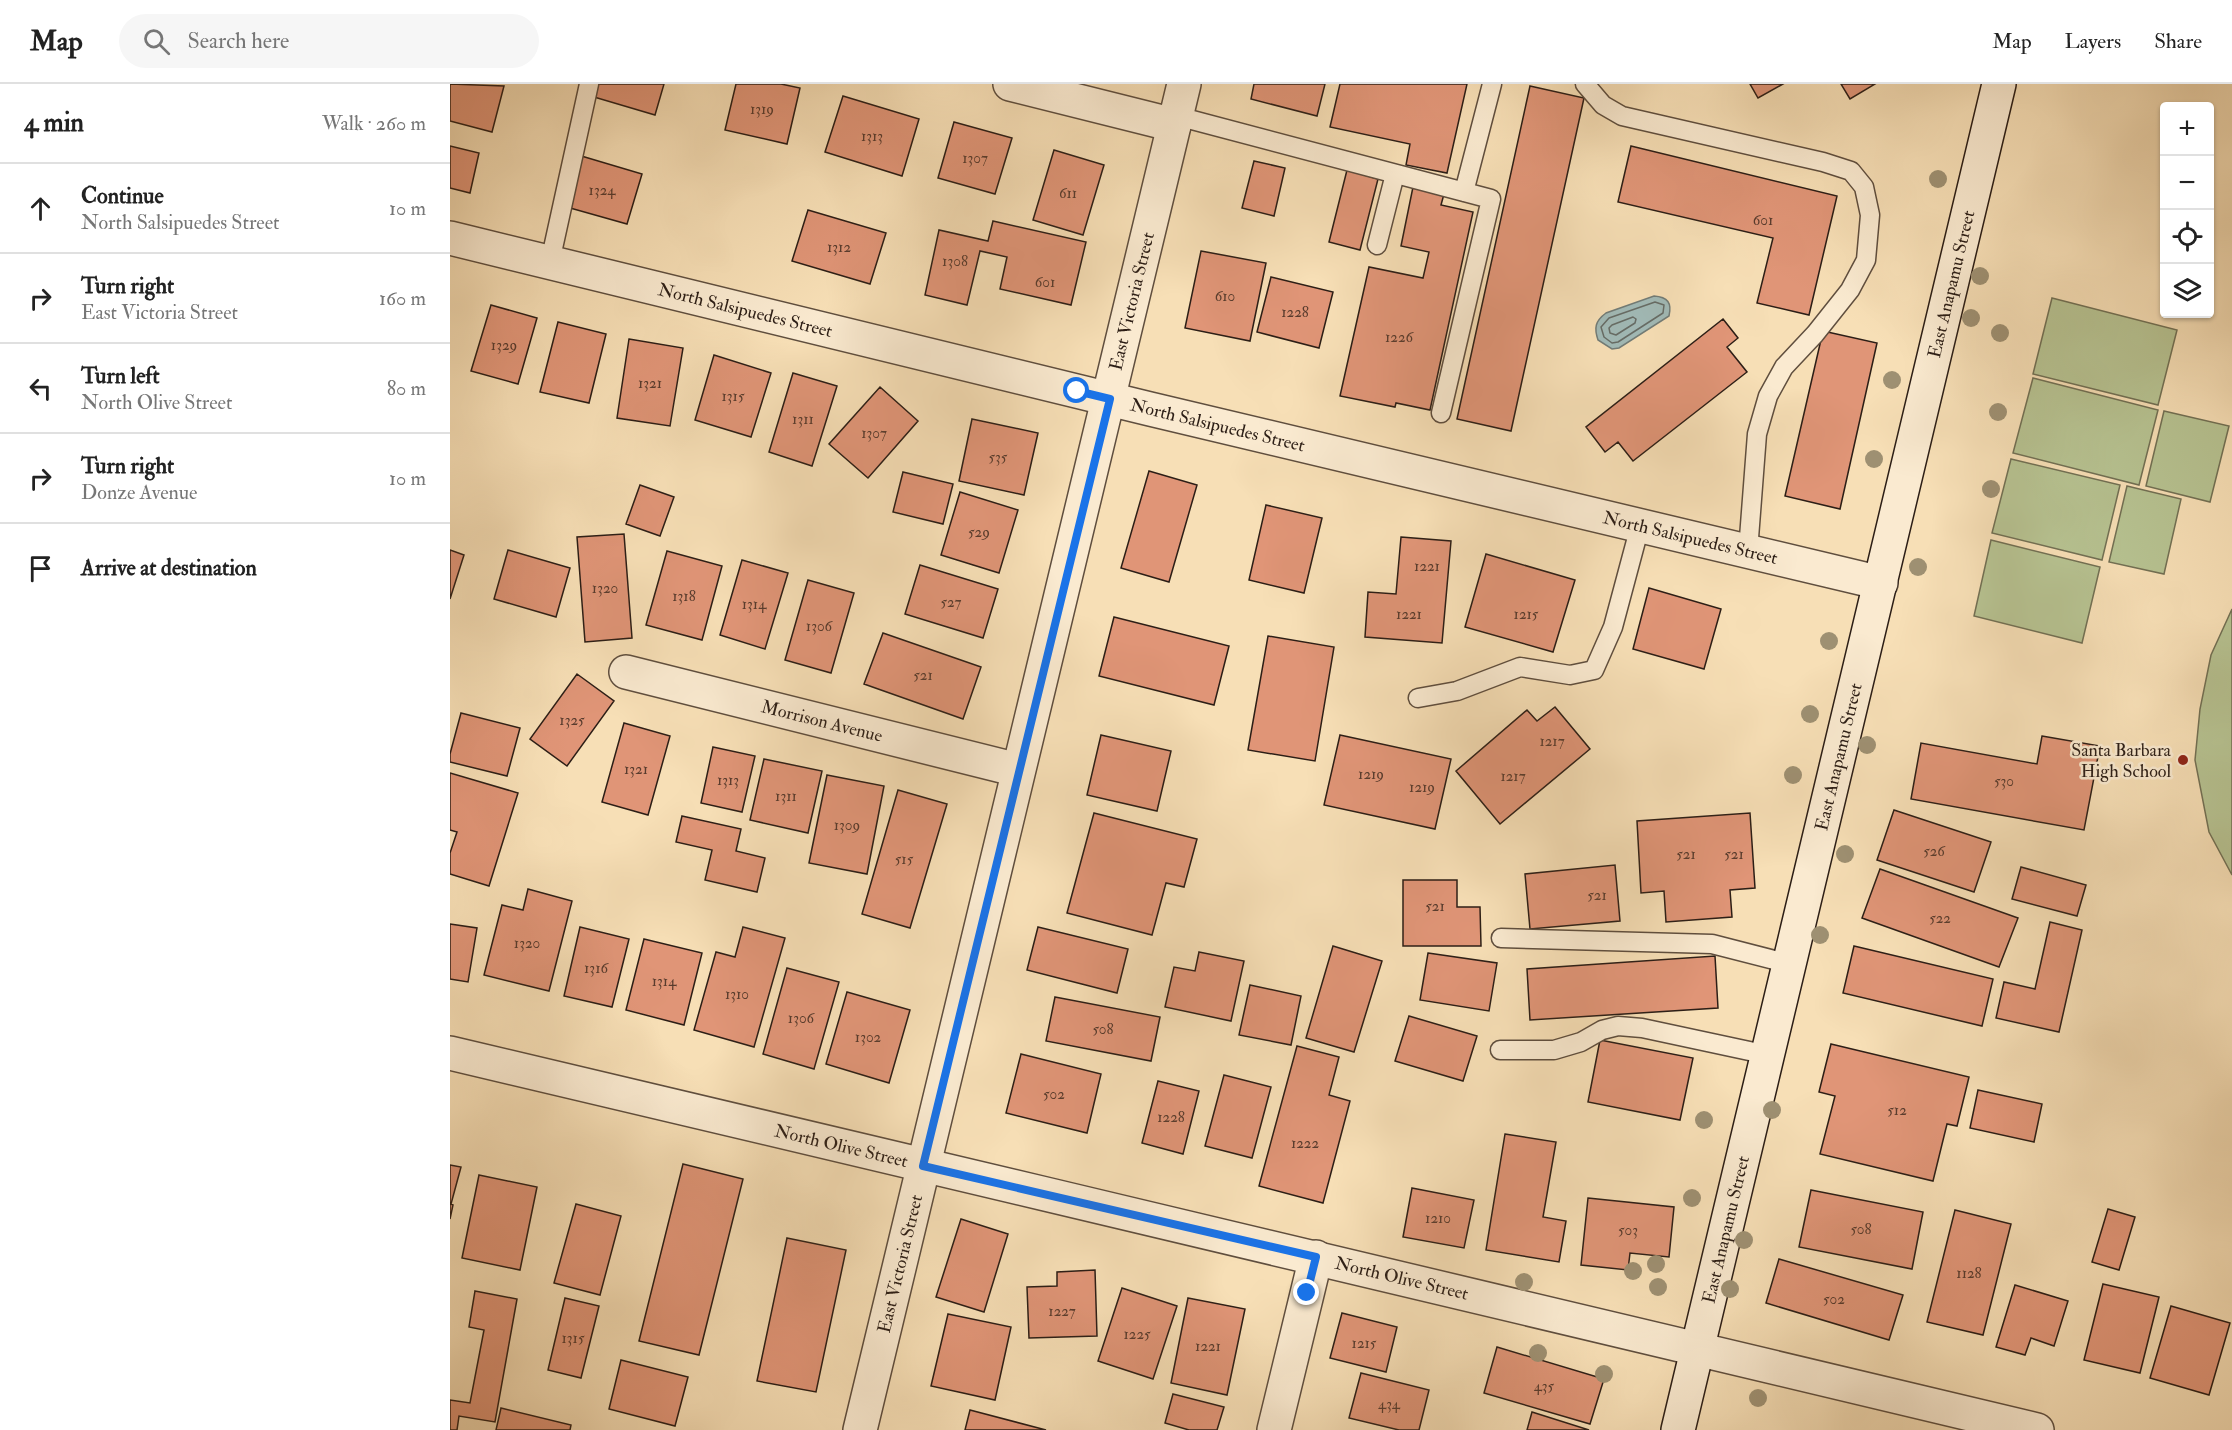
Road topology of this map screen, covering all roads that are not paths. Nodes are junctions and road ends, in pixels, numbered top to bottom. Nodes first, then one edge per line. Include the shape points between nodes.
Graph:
1 (589, 84) edge
2 (1010, 84) edge
3 (1184, 84) edge
4 (1492, 84) edge
5 (1585, 84) edge
6 (1999, 84) edge
7 (1175, 121) junction
8 (1395, 174) junction
9 (1464, 192) junction
10 (450, 238) edge
11 (1377, 245) dead end
12 (549, 262) junction
13 (1110, 399) junction
14 (1441, 413) dead end
15 (1640, 526) junction
16 (1748, 551) junction
17 (1881, 583) junction
18 (626, 672) dead end
19 (1418, 698) dead end
20 (1018, 770) junction
21 (1502, 938) dead end
22 (1790, 964) junction
23 (1500, 1050) dead end
24 (450, 1053) edge
25 (1768, 1054) junction
26 (923, 1166) junction
27 (1316, 1257) junction
28 (1698, 1348) junction
29 (860, 1430) edge
30 (1274, 1430) edge
31 (1678, 1430) edge
32 (2037, 1430) edge

1 - 12 lane
2 - 7 street
3 - 7 street, East Victoria Street
4 - 9 lane
5 - 16 lane via 1603,105 1622,116 1823,162 1851,171 1864,187 1870,215 1866,260 1850,290 1784,367 1768,396 1757,434
6 - 17 street, East Anapamu Street
7 - 8 lane
7 - 13 street, East Victoria Street
8 - 9 lane
8 - 11 lane
9 - 14 lane via 1491,200
10 - 12 street, North Salsipuedes Street
12 - 13 street, North Salsipuedes Street
13 - 15 street, North Salsipuedes Street
13 - 20 street, East Victoria Street
15 - 16 street, North Salsipuedes Street
15 - 19 lane via 1613,627 1594,670 1570,675 1520,667 1457,691
16 - 17 street, North Salsipuedes Street
17 - 22 street, East Anapamu Street
18 - 20 street, Morrison Avenue
20 - 26 street, East Victoria Street
21 - 22 lane via 1712,944
22 - 25 street, East Anapamu Street
23 - 25 lane via 1554,1050 1618,1026
24 - 26 street, North Olive Street
25 - 28 street, East Anapamu Street
26 - 27 street, North Olive Street
26 - 29 street, East Victoria Street
27 - 28 street, North Olive Street
27 - 30 street
28 - 31 street, East Anapamu Street
28 - 32 street, North Olive Street

